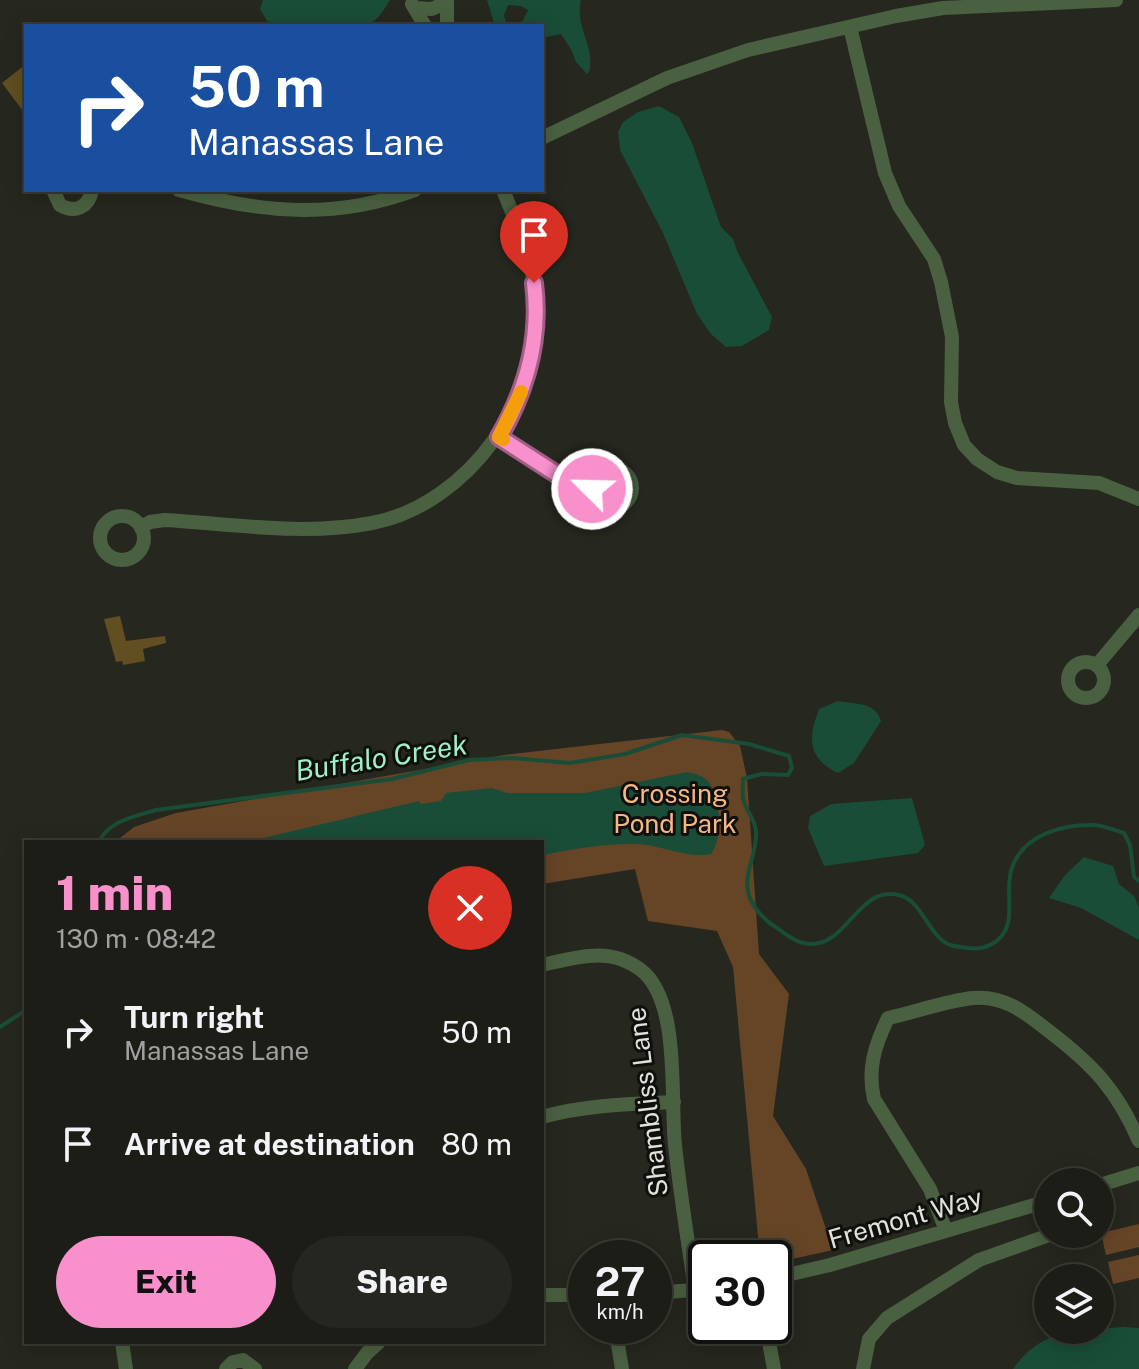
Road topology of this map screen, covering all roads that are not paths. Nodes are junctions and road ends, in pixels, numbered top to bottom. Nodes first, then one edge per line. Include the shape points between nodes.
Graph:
1 (1116, 0) edge
2 (447, 1) edge
3 (413, 4) edge
4 (424, 24) edge
5 (447, 24) edge
6 (850, 27) junction
7 (544, 137) edge
8 (54, 192) edge
9 (91, 192) edge
10 (187, 192) edge
11 (409, 192) edge
12 (504, 192) edge
13 (499, 437) junction
14 (592, 489) dead end
15 (1139, 499) edge
16 (141, 528) dead end
17 (1139, 615) edge
18 (1097, 665) dead end
19 (544, 965) edge
20 (674, 1102) junction
21 (544, 1116) edge
22 (1139, 1141) edge
23 (1139, 1173) edge
24 (1114, 1181) edge
25 (1034, 1205) edge
26 (946, 1231) junction
27 (692, 1240) edge
28 (1034, 1240) edge
29 (792, 1274) edge
30 (544, 1295) edge
31 (568, 1295) edge
32 (122, 1344) edge
33 (377, 1344) edge
34 (618, 1344) edge
35 (769, 1344) edge
36 (126, 1369) edge
37 (226, 1369) edge
38 (255, 1369) edge
39 (355, 1369) edge
40 (622, 1369) edge
41 (774, 1369) edge
42 (863, 1369) edge

1 - 6 street via 943,8
2 - 3 street via 432,9
2 - 5 street
3 - 4 street
6 - 7 street via 703,64
6 - 15 street via 885,173 899,206 934,259 941,282 952,337 951,402 964,445 997,472 1099,483
8 - 9 street via 60,205 72,210 84,206
10 - 11 street via 251,208 307,211 373,204
12 - 13 street via 532,262 537,304 526,382
13 - 14 street via 575,486
13 - 16 street via 438,493 376,522 295,529 165,520
17 - 18 street
19 - 20 street, Shambliss Lane via 600,954 623,959 643,972 657,990 665,1014
20 - 21 street via 617,1104
20 - 27 street, Shambliss Lane via 675,1142
22 - 26 street via 1093,1066 1011,1004 975,998 888,1018 871,1064 874,1099 930,1189
23 - 24 street
25 - 26 street, Fremont Way
26 - 29 street, Fremont Way
28 - 42 street via 979,1260 887,1318 869,1339
30 - 31 street
32 - 36 street
33 - 39 street
34 - 40 street
35 - 41 street
37 - 38 street via 243,1360

